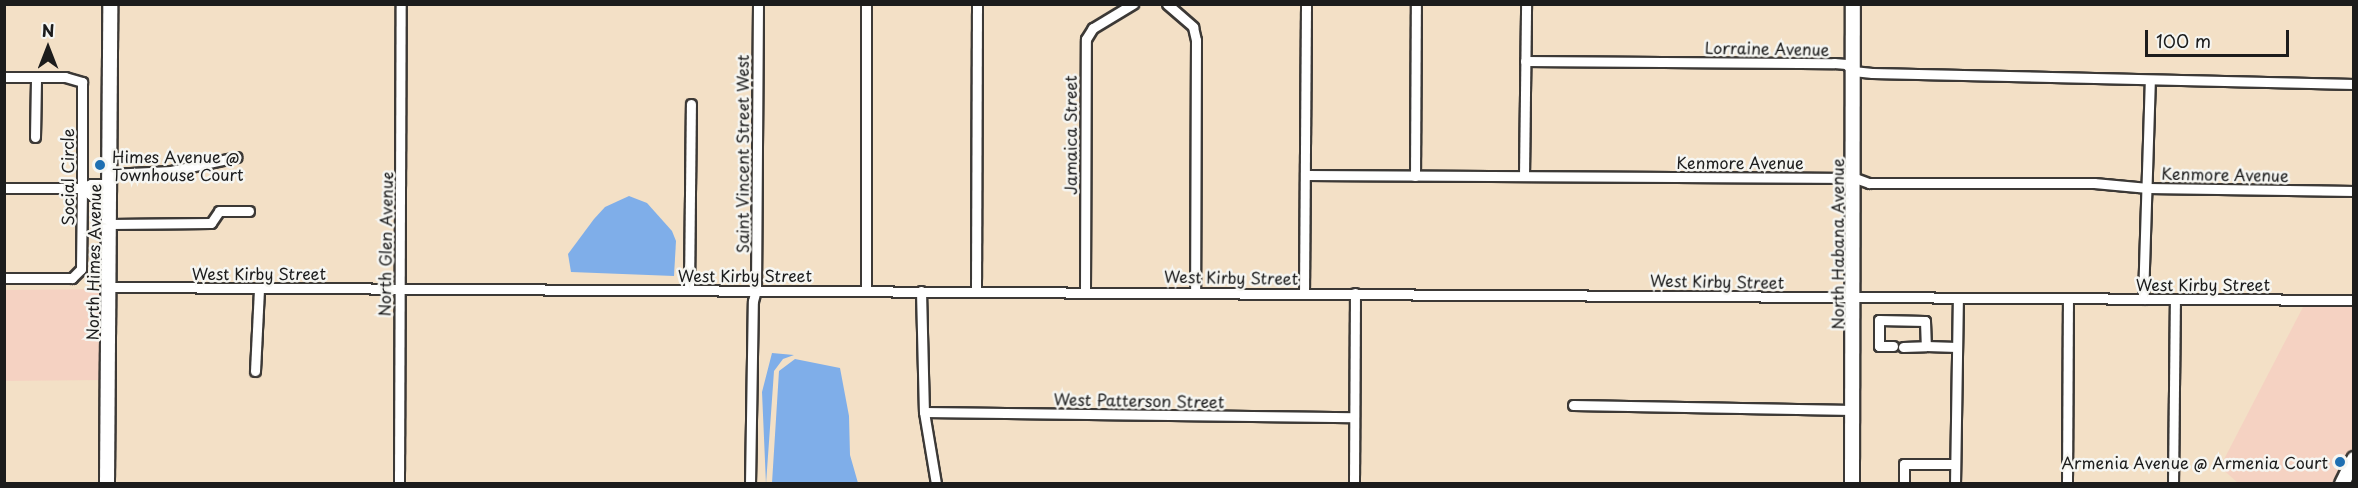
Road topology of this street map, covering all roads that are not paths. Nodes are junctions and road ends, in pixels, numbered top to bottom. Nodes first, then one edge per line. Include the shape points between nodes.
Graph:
1 (110, 4) edge
2 (401, 4) edge
3 (758, 4) edge
4 (866, 4) edge
5 (977, 4) edge
6 (1133, 4) edge
7 (1167, 4) edge
8 (1306, 4) edge
9 (1416, 4) edge
10 (1526, 4) edge
11 (1853, 4) edge
12 (1525, 61) junction
13 (1852, 71) junction
14 (4, 77) edge
15 (36, 78) junction
16 (2150, 81) junction
17 (2354, 84) edge
18 (691, 104) dead end
19 (35, 138) dead end
20 (237, 157) dead end
21 (1306, 175) junction
22 (1415, 176) junction
23 (1524, 176) junction
24 (1854, 178) junction
25 (110, 184) junction
26 (6, 188) edge
27 (82, 188) junction
28 (2148, 189) junction
29 (2354, 191) edge
30 (249, 211) dead end
31 (110, 224) junction
32 (4, 278) edge
33 (109, 287) junction
34 (400, 288) junction
35 (259, 289) junction
36 (689, 289) junction
37 (756, 290) junction
38 (866, 291) junction
39 (921, 291) junction
40 (976, 291) junction
41 (1085, 291) junction
42 (1195, 292) junction
43 (1304, 293) junction
44 (1355, 293) junction
45 (1854, 298) junction
46 (1958, 298) junction
47 (2068, 299) junction
48 (2143, 299) junction
49 (2175, 299) junction
50 (2354, 300) edge
51 (1926, 346) junction
52 (1957, 347) junction
53 (255, 371) dead end
54 (1573, 405) dead end
55 (1853, 410) junction
56 (924, 412) junction
57 (1354, 417) junction
58 (2354, 459) edge
59 (1955, 464) junction
60 (107, 483) edge
61 (399, 483) edge
62 (750, 483) edge
63 (936, 483) edge
64 (1354, 483) edge
65 (1852, 483) edge
66 (1904, 483) edge
67 (1955, 483) edge
68 (2067, 483) edge
69 (2173, 483) edge
70 (2342, 483) edge

1 - 25 street, North Himes Avenue
2 - 34 street, North Glen Avenue
3 - 37 street, Saint Vincent Street West
4 - 38 street
5 - 40 street
6 - 41 street, Jamaica Street via 1093,28 1086,39
7 - 42 street via 1193,27 1196,40
8 - 21 street
9 - 22 street
10 - 12 street
11 - 13 street, North Habana Avenue
12 - 13 street, Lorraine Avenue via 1834,63 1846,64
12 - 23 street
13 - 16 street, Lorraine Avenue
13 - 24 street, North Habana Avenue
14 - 15 street, Social Circle
15 - 19 street
15 - 27 street, Social Circle via 65,77 82,82
16 - 17 street, Lorraine Avenue
16 - 28 street
18 - 36 street
20 - 25 street
21 - 22 street, Kenmore Avenue
21 - 43 street
22 - 23 street, Kenmore Avenue
23 - 24 street, Kenmore Avenue
24 - 28 street, Kenmore Avenue via 1869,183 2094,183
24 - 45 street, North Habana Avenue
25 - 27 street via 91,195
25 - 31 street, North Himes Avenue
26 - 27 street
27 - 32 street, Social Circle via 81,269 72,278
28 - 29 street, Kenmore Avenue
28 - 48 street
30 - 31 street via 219,211 211,223
31 - 33 street, North Himes Avenue
33 - 35 street, West Kirby Street
33 - 60 street, North Himes Avenue
34 - 35 street, West Kirby Street
34 - 36 street, West Kirby Street
34 - 61 street, North Glen Avenue
35 - 53 street
36 - 37 street, West Kirby Street
37 - 38 street, West Kirby Street
37 - 62 street, Saint Vincent Street West
38 - 39 street, West Kirby Street
39 - 40 street, West Kirby Street
39 - 56 street
40 - 41 street, West Kirby Street
41 - 42 street, West Kirby Street
42 - 43 street, West Kirby Street
43 - 44 street, West Kirby Street
44 - 45 street, West Kirby Street
44 - 57 street
45 - 46 street, West Kirby Street
45 - 55 street, North Habana Avenue
46 - 47 street, West Kirby Street
46 - 52 street
47 - 48 street, West Kirby Street
47 - 68 street
48 - 49 street, West Kirby Street
49 - 50 street, West Kirby Street
49 - 69 street
51 - 51 street via 1925,321 1879,320 1879,346
51 - 52 street
52 - 59 street
54 - 55 street
55 - 65 street, North Habana Avenue
56 - 57 street, West Patterson Street
56 - 63 street
57 - 64 street
58 - 70 street
59 - 66 street via 1904,464
59 - 67 street

